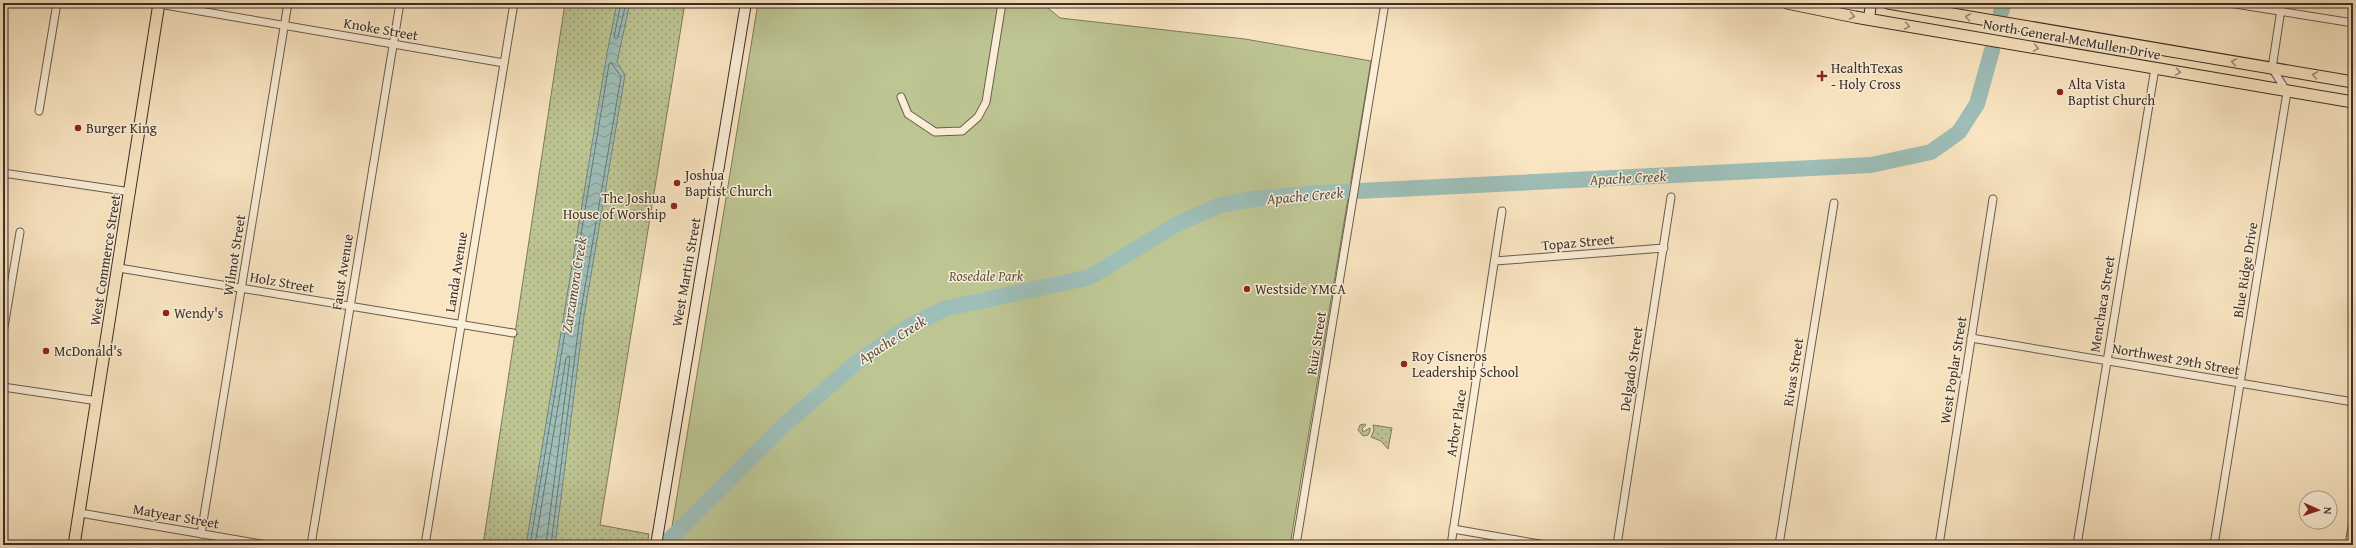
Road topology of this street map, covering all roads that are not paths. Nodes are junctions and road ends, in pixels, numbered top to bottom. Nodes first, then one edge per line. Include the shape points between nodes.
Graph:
1 (57, 3) edge
2 (159, 3) edge
3 (288, 3) edge
4 (400, 3) edge
5 (514, 3) edge
6 (746, 3) edge
7 (1002, 3) edge
8 (1385, 3) edge
9 (1787, 3) edge
10 (1871, 3) edge
11 (1888, 3) edge
12 (2229, 3) edge
13 (2282, 3) edge
14 (2280, 11) junction
15 (1869, 19) junction
16 (2353, 23) edge
17 (284, 25) junction
18 (393, 44) junction
19 (504, 63) junction
20 (2155, 68) junction
21 (2272, 68) junction
22 (2353, 82) edge
23 (2287, 92) junction
24 (901, 97) dead end
25 (2353, 102) edge
26 (39, 111) dead end
27 (3, 173) edge
28 (131, 192) junction
29 (1672, 197) dead end
30 (1993, 199) dead end
31 (1834, 203) dead end
32 (1502, 211) dead end
33 (20, 232) dead end
34 (1664, 248) junction
35 (1495, 261) junction
36 (119, 268) junction
37 (242, 288) junction
38 (350, 307) junction
39 (460, 326) junction
40 (3, 333) edge
41 (513, 334) dead end
42 (1971, 338) junction
43 (2106, 360) junction
44 (2239, 382) junction
45 (3, 387) edge
46 (98, 401) junction
47 (2353, 402) edge
48 (80, 513) junction
49 (2353, 521) edge
50 (1453, 529) junction
51 (200, 534) junction
52 (74, 545) edge
53 (267, 545) edge
54 (311, 545) edge
55 (424, 545) edge
56 (656, 545) edge
57 (1296, 545) edge
58 (1451, 545) edge
59 (1546, 545) edge
60 (1617, 545) edge
61 (1780, 545) edge
62 (1939, 545) edge
63 (2077, 545) edge
64 (2214, 545) edge
65 (2349, 545) edge

1 - 26 street
2 - 17 street, Knoke Street
2 - 28 main road, West Commerce Street
3 - 17 street, Wilmot Street
4 - 18 street, Faust Avenue
5 - 19 street, Landa Avenue
6 - 56 street, West Martin Street
7 - 24 street via 986,102 978,117 962,132 935,132 908,114
8 - 57 street, Ruiz Street
9 -> 15 main road, North General McMullen Drive
10 - 15 street
21 -> 11 main road, North General McMullen Drive
12 - 14 street
13 - 14 street
14 - 16 street
14 - 21 street
15 -> 20 main road, North General McMullen Drive
17 - 18 street, Knoke Street
17 - 37 street, Wilmot Street
18 - 19 street, Knoke Street
18 - 38 street, Faust Avenue
19 - 39 street, Landa Avenue
20 -> 23 main road, North General McMullen Drive
20 - 43 street, Menchaca Street
22 -> 21 main road, North General McMullen Drive
21 - 23 street
23 - 25 main road, North General McMullen Drive
23 - 44 street, Blue Ridge Drive
27 - 28 street
28 - 36 main road, West Commerce Street
29 - 34 street, Delgado Street
30 - 42 street, West Poplar Street
31 - 61 street, Rivas Street
32 - 35 street, Arbor Place
33 - 40 street
34 - 35 street, Topaz Street
34 - 60 street, Delgado Street
35 - 50 street, Arbor Place
36 - 37 street, Holz Street
36 - 46 main road, West Commerce Street
37 - 38 street, Holz Street
37 - 51 street, Wilmot Street
38 - 39 street, Holz Street
38 - 54 street, Faust Avenue
39 - 41 street, Holz Street
39 - 55 street, Landa Avenue
42 - 43 street, Northwest 29th Street
42 - 62 street, West Poplar Street
43 - 44 street, Northwest 29th Street
43 - 63 street, Menchaca Street
44 - 47 street, Northwest 29th Street
44 - 64 street, Blue Ridge Drive
45 - 46 street
46 - 48 main road, West Commerce Street
48 - 51 street, Matyear Street
48 - 52 main road, West Commerce Street
49 - 65 street
50 - 58 street, Arbor Place
50 - 59 street
51 - 53 street, Matyear Street

